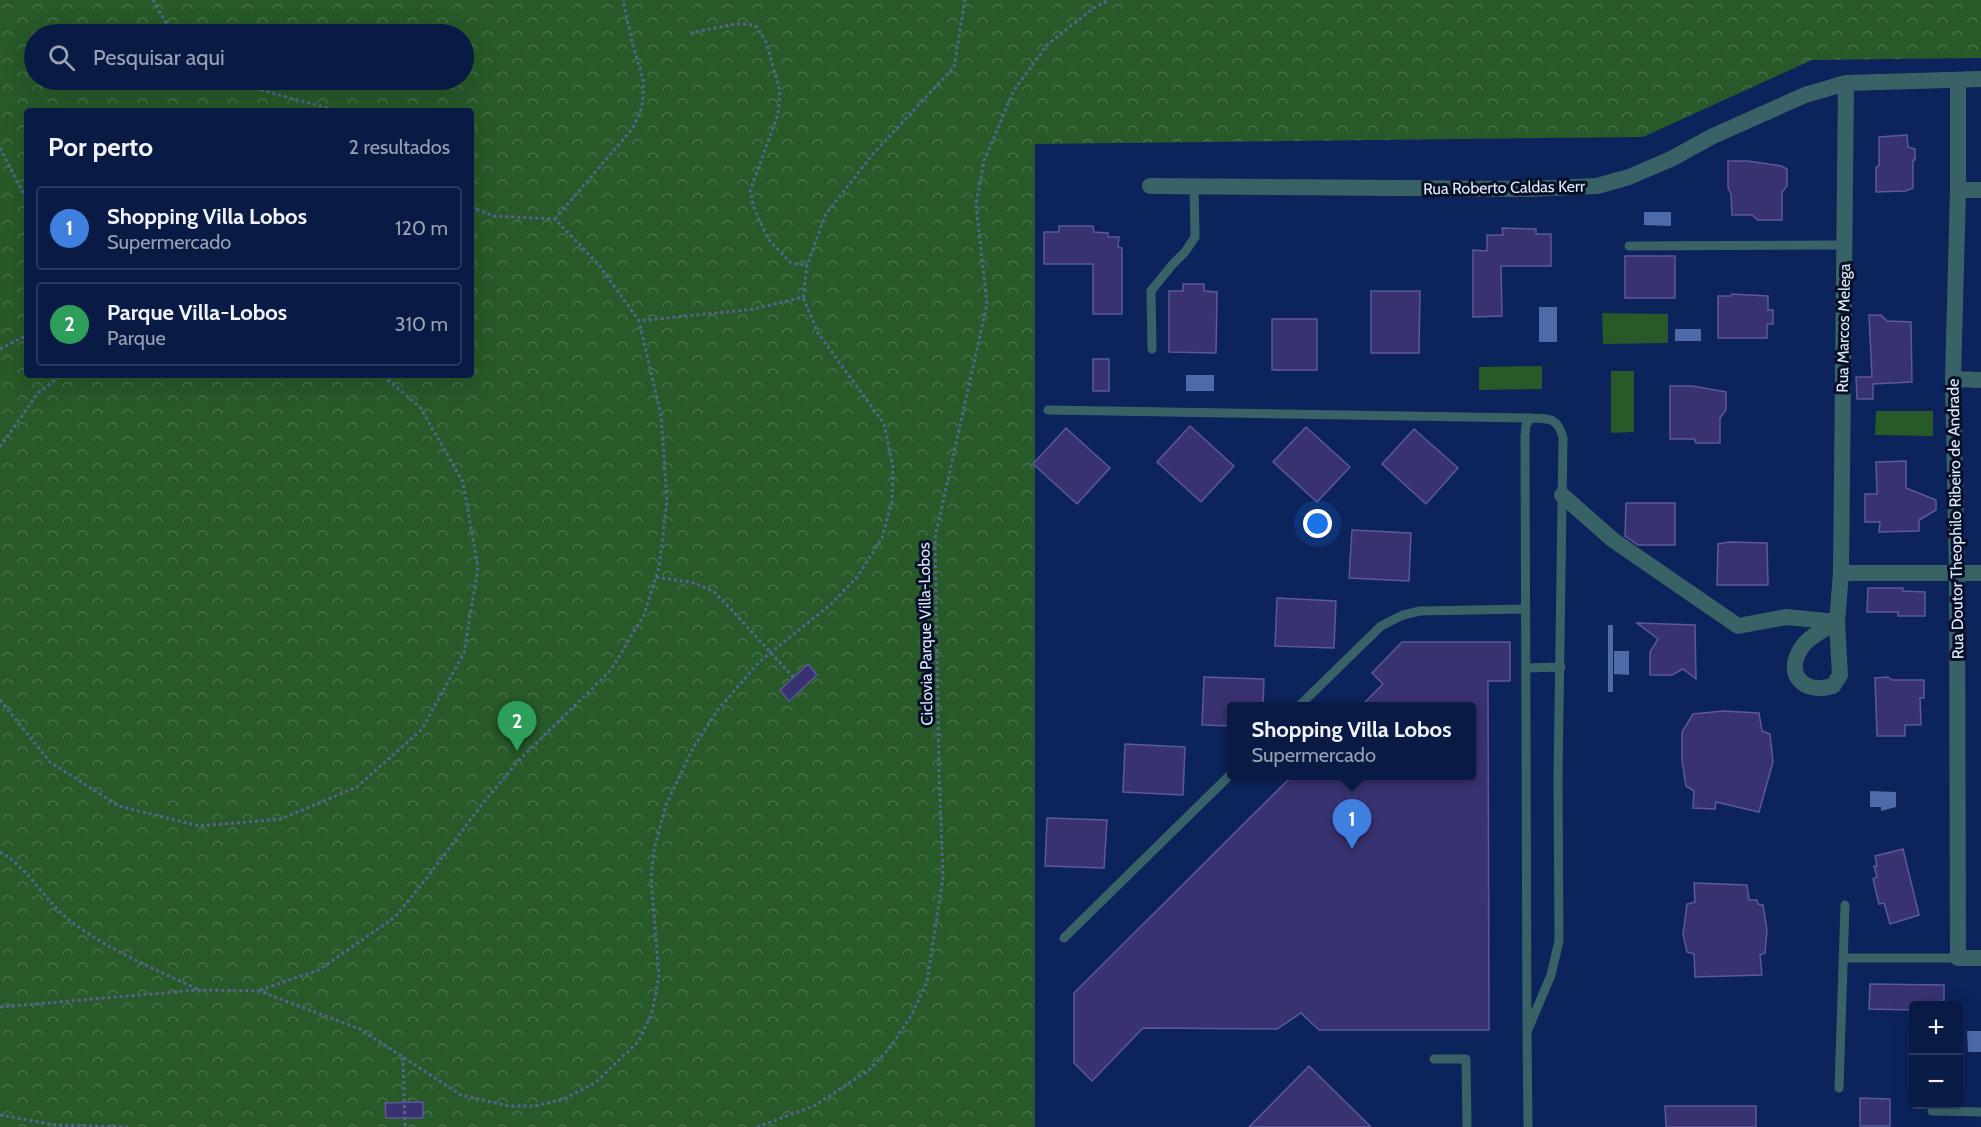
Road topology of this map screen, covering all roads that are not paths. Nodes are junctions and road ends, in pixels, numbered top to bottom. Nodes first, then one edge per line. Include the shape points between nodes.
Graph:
1 (1958, 80) junction
2 (1981, 80) edge
3 (1846, 83) junction
4 (1150, 186) dead end
5 (1194, 186) junction
6 (1958, 190) junction
7 (1981, 190) edge
8 (1844, 245) junction
9 (1629, 246) dead end
10 (1152, 350) dead end
11 (1953, 379) junction
12 (1981, 380) edge
13 (1048, 410) dead end
14 (1531, 418) junction
15 (1562, 495) junction
16 (1841, 573) junction
17 (1957, 573) junction
18 (1981, 573) edge
19 (1526, 609) junction
20 (1561, 667) junction
21 (1526, 668) junction
22 (1303, 702) edge
23 (1227, 778) edge
24 (1845, 905) dead end
25 (1064, 938) dead end
26 (1843, 958) junction
27 (1958, 958) junction
28 (1981, 958) edge
29 (1527, 1032) junction
30 (1434, 1059) dead end
31 (1839, 1088) dead end
32 (1932, 1111) dead end
33 (1981, 1112) edge
34 (1467, 1127) edge
35 (1528, 1127) edge

1 - 2 street, Rua Roberto Caldas Kerr
1 - 3 street, Rua Roberto Caldas Kerr
1 - 6 street, Rua Doutor Theophilo Ribeiro de Andrade
3 - 5 street, Rua Roberto Caldas Kerr via 1805,95 1671,159 1598,186
3 - 8 street, Rua Marcos Melega
4 - 5 street, Rua Roberto Caldas Kerr
5 - 10 lane via 1195,237 1151,291
6 - 7 street
6 - 11 street, Rua Doutor Theophilo Ribeiro de Andrade
8 - 9 lane
8 - 16 street, Rua Marcos Melega
11 - 12 street
11 - 17 street, Rua Doutor Theophilo Ribeiro de Andrade
13 - 14 lane
14 - 15 lane via 1546,418 1561,428
14 - 19 lane via 1525,436
15 - 16 street, Rua Marcos Melega via 1613,540 1738,626 1786,617 1837,622
15 - 20 lane
16 - 17 street
17 - 18 street
17 - 27 street, Rua Doutor Theophilo Ribeiro de Andrade
19 - 21 lane
19 - 22 lane via 1420,611 1403,615 1381,626
20 - 21 lane
20 - 29 lane via 1559,941 1551,975
21 - 29 lane
23 - 25 lane
24 - 26 lane
26 - 27 lane
26 - 31 lane
27 - 28 street
29 - 35 lane
30 - 34 lane via 1466,1059
32 - 33 lane

